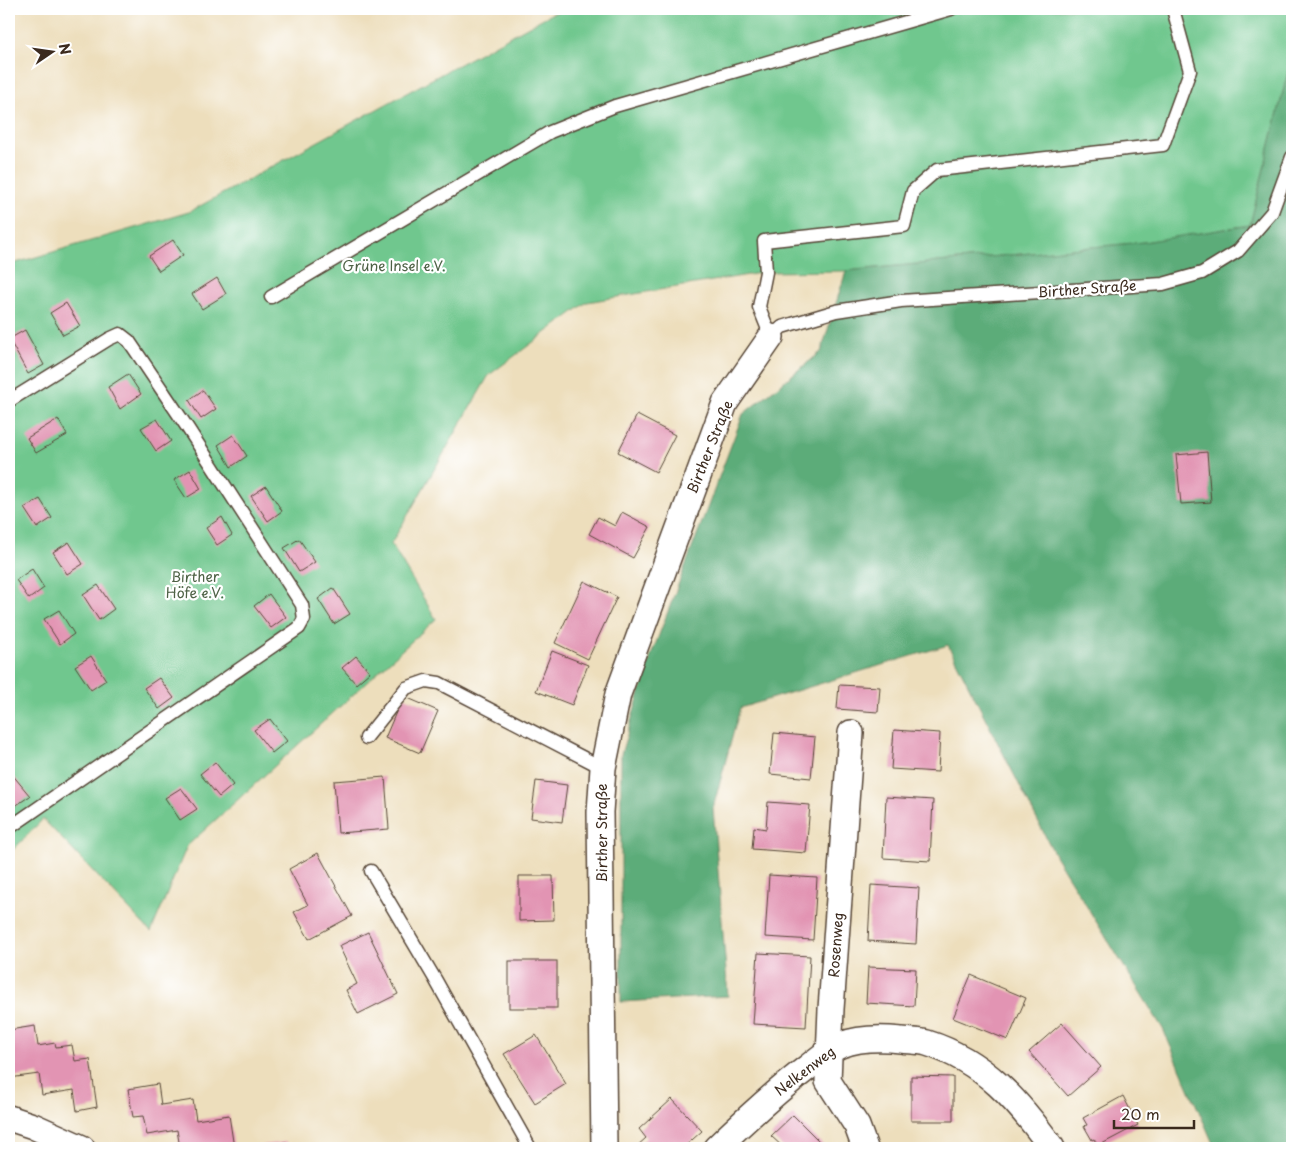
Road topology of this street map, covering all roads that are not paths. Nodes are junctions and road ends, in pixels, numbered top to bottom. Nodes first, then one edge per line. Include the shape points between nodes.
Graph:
1 (951, 9) edge
2 (1173, 9) edge
3 (1292, 157) edge
4 (271, 297) dead end
5 (771, 337) junction
6 (9, 401) edge
7 (851, 733) dead end
8 (366, 738) dead end
9 (603, 768) junction
10 (11, 823) edge
11 (371, 871) dead end
12 (829, 1052) junction
13 (9, 1118) edge
14 (82, 1148) edge
15 (530, 1148) edge
16 (604, 1148) edge
17 (716, 1148) edge
18 (865, 1148) edge
19 (1052, 1148) edge

1 - 4 lane via 614,106 550,132
2 - 5 lane via 1190,71 1163,145 937,170 913,191 904,226 764,241 766,272 759,307
3 - 5 lane, Birther Straße via 1272,212 1238,251 1202,273 1163,284 901,302 836,311 782,327
5 - 9 street, Birther Straße via 725,403 618,694
6 - 10 lane via 120,334 198,444 302,605 304,619 300,628
7 - 12 street, Rosenweg
8 - 9 lane via 406,688 426,681 439,683
9 - 16 street, Birther Straße via 600,812
11 - 15 lane
12 - 17 street, Nelkenweg via 776,1091
12 - 18 street, Rosenweg via 828,1081 857,1126
12 - 19 street, Nelkenweg via 841,1044 863,1040 926,1042 963,1058 996,1081 1021,1107
13 - 14 street

